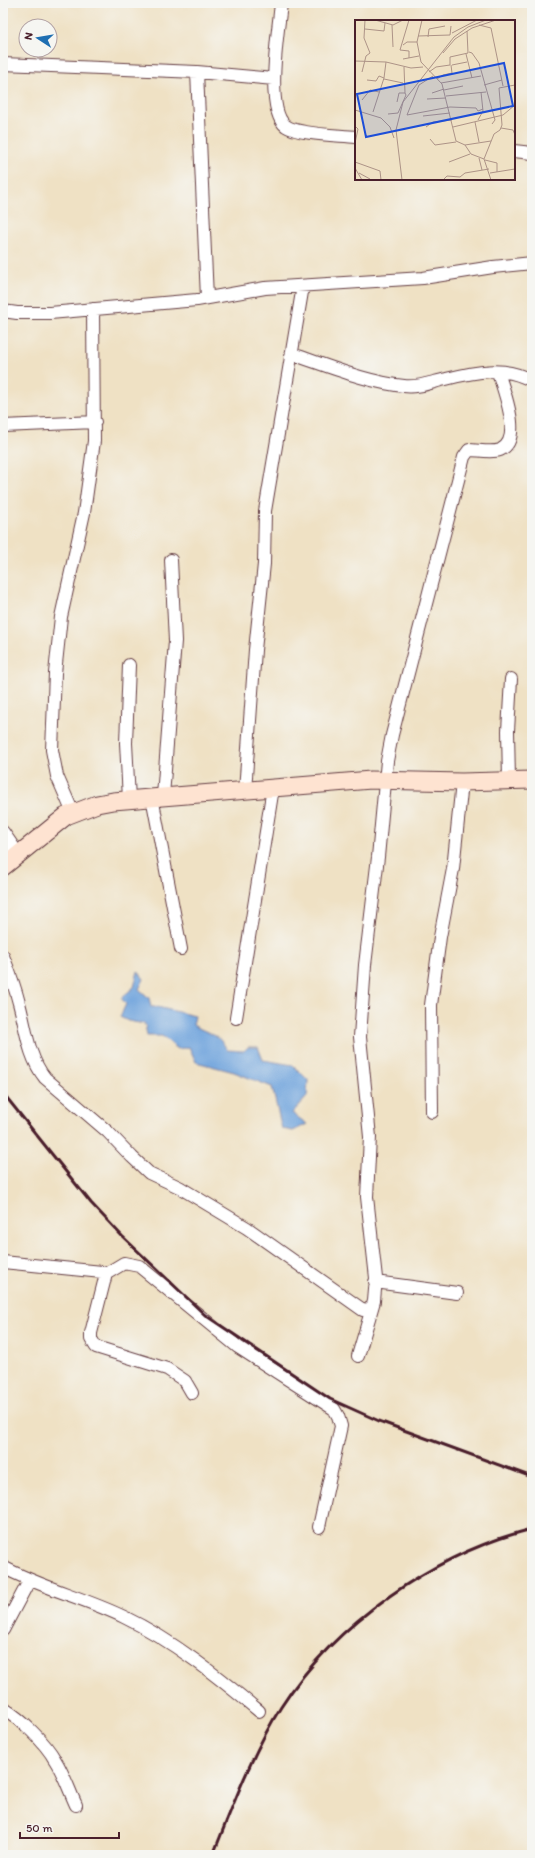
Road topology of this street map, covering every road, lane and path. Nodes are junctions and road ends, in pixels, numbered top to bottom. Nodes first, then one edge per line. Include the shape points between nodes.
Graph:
1 (282, 3) edge
2 (3, 64) edge
3 (197, 72) junction
4 (274, 79) junction
5 (355, 137) edge
6 (515, 151) edge
7 (532, 153) edge
8 (532, 263) edge
9 (303, 286) junction
10 (207, 298) junction
11 (93, 309) junction
12 (3, 311) edge
13 (292, 354) junction
14 (498, 372) junction
15 (532, 381) edge
16 (95, 422) junction
17 (3, 426) edge
18 (171, 560) dead end
19 (129, 665) dead end
20 (511, 679) dead end
21 (386, 779) junction
22 (510, 780) junction
23 (532, 780) edge
24 (462, 782) junction
25 (274, 788) junction
26 (245, 791) junction
27 (158, 796) junction
28 (129, 799) junction
29 (73, 813) junction
30 (3, 832) edge
31 (19, 855) junction
32 (3, 867) edge
33 (181, 949) dead end
34 (3, 956) edge
35 (236, 1018) dead end
36 (432, 1112) dead end
37 (3, 1262) edge
38 (104, 1275) junction
39 (376, 1282) junction
40 (457, 1293) dead end
41 (372, 1308) junction
42 (358, 1356) dead end
43 (192, 1393) dead end
44 (319, 1527) dead end
45 (3, 1567) edge
46 (29, 1581) junction
47 (3, 1630) edge
48 (3, 1708) edge
49 (259, 1711) dead end
50 (76, 1805) dead end

1 - 4 street
2 - 3 street
3 - 4 street
3 - 10 street
4 - 5 street via 275,104 279,117 286,126 301,132
6 - 7 street
8 - 9 street via 423,278
9 - 10 street via 265,288
9 - 13 street
10 - 11 street
11 - 12 street via 50,313
11 - 16 street
13 - 14 street via 363,377 405,386 422,386 488,370
13 - 26 street via 265,511 264,564
14 - 15 street
14 - 21 street via 509,410 510,438 500,450 469,450 464,457 392,735
16 - 17 street
16 - 29 street via 84,513 63,602 55,673 52,750 57,776
18 - 27 street via 175,641
19 - 28 street via 126,742
20 - 22 street via 508,731
21 - 24 street
21 - 25 street
21 - 39 street via 365,965 360,1037 370,1137 367,1197
22 - 23 street
22 - 24 street
24 - 36 street via 453,869 431,1005
25 - 26 street
25 - 35 street
26 - 27 street
27 - 28 street
27 - 33 street
28 - 29 street via 97,804
29 - 31 street via 45,832
30 - 31 street
31 - 32 street
34 - 41 street via 19,1002 31,1053 45,1078 108,1132 149,1172 247,1228 363,1310
37 - 38 street via 99,1272
38 - 43 street via 92,1326 93,1343 167,1369 184,1381
38 - 44 street via 124,1262 139,1266 238,1347 334,1409 341,1426
39 - 40 street
39 - 41 street
41 - 42 street
45 - 46 street
46 - 47 street
46 - 49 street via 77,1597 164,1638
48 - 50 street via 24,1724 46,1747

